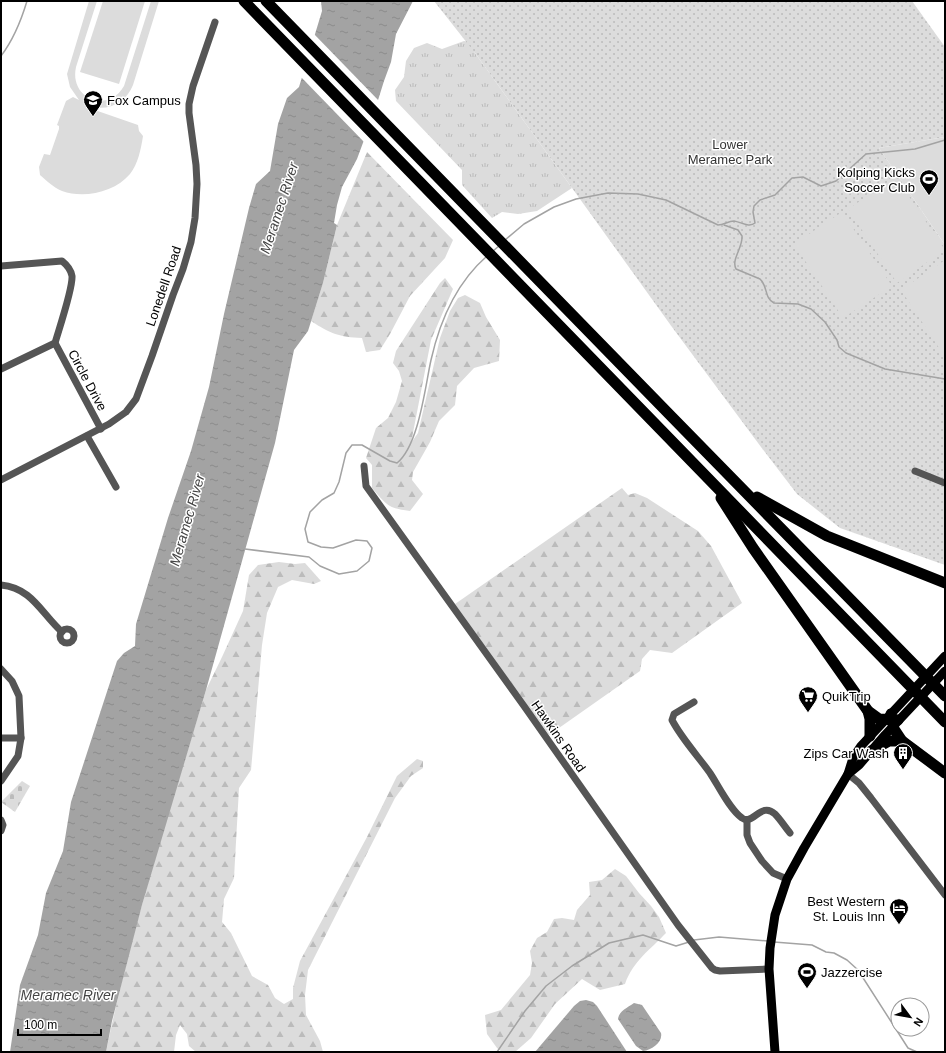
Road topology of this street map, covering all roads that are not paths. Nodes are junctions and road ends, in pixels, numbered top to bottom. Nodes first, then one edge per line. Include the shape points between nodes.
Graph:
1 (244, 1) edge
2 (266, 1) edge
3 (215, 22) dead end
4 (1, 266) edge
5 (55, 343) junction
6 (1, 369) edge
7 (101, 429) junction
8 (87, 436) junction
9 (364, 466) dead end
10 (915, 471) dead end
11 (707, 478) junction
12 (1, 480) edge
13 (945, 483) edge
14 (116, 487) dead end
15 (746, 491) junction
16 (945, 583) edge
17 (1, 585) edge
18 (62, 632) dead end
19 (944, 656) edge
20 (1, 670) edge
21 (945, 671) edge
22 (945, 696) edge
23 (694, 702) dead end
24 (868, 711) junction
25 (894, 718) junction
26 (945, 722) edge
27 (870, 736) junction
28 (1, 738) edge
29 (21, 738) junction
30 (902, 741) junction
31 (871, 751) junction
32 (945, 773) edge
33 (848, 774) junction
34 (1, 781) edge
35 (1, 820) edge
36 (747, 820) junction
37 (1, 831) edge
38 (790, 834) dead end
39 (787, 879) junction
40 (945, 896) edge
41 (769, 969) junction
42 (775, 1052) edge

1 - 11 highway
2 - 15 highway
3 - 7 street, Lonedell Road via 189,104 197,184 194,224 188,253 136,399 126,412
4 - 5 street, Circle Drive via 62,262 68,266 72,276 70,289
5 - 6 street, Circle Drive
5 - 7 street, Circle Drive
7 - 8 street, Lonedell Road
8 - 12 street, Lonedell Road
8 - 14 street
9 - 41 street, Hawkins Road via 366,486 618,844 712,968 720,971
10 - 13 street
11 - 24 highway via 757,554
11 - 26 highway
15 - 16 highway via 827,536
15 - 22 highway
17 - 18 street via 15,588 28,595
19 - 25 main road
20 - 29 street via 12,681 19,696
21 - 25 main road
23 - 36 street via 674,714 672,720 735,812
24 - 25 highway via 879,719
24 - 27 highway
25 - 27 main road
25 - 30 highway via 897,735
25 - 31 main road
27 - 33 main road via 853,758
28 - 29 street
29 - 34 street via 18,756
30 - 31 highway via 888,741
30 - 32 highway
31 - 33 main road
33 - 39 main road
33 - 40 street via 863,788
35 - 37 street
36 - 38 street via 752,819 757,813 768,811 774,814
36 - 39 street via 747,835 762,861 773,873
39 - 41 main road via 774,920
41 - 42 main road

